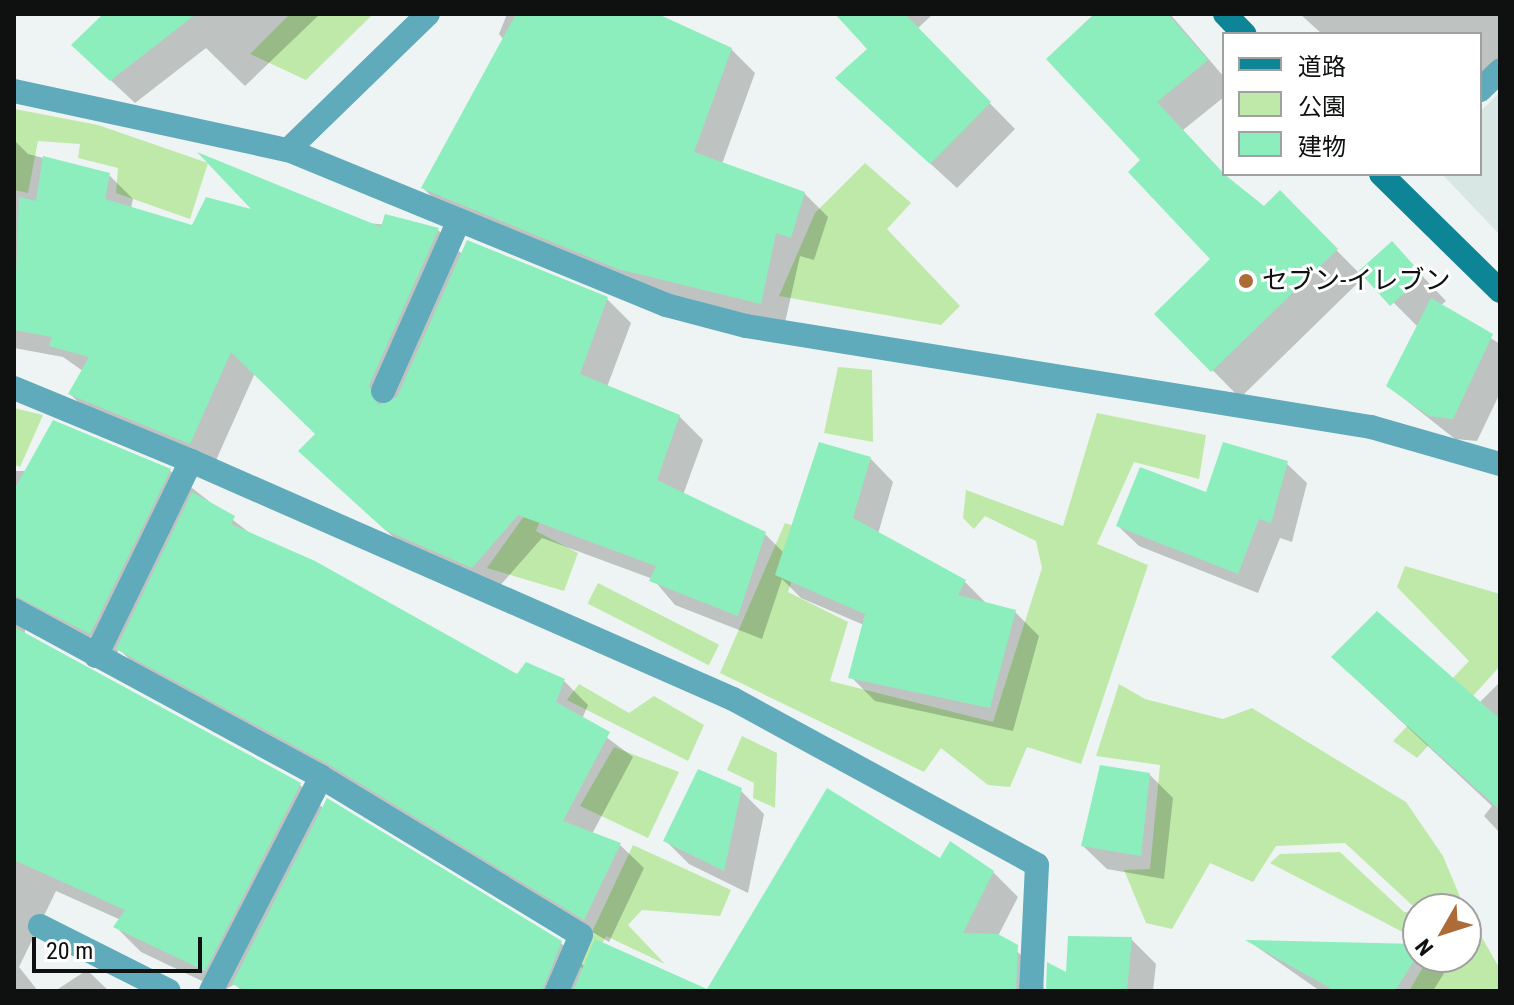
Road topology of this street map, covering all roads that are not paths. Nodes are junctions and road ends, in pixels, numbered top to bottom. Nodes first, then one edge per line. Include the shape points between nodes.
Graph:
1 (428, 14) edge
2 (1500, 71) edge
3 (1482, 88) edge
4 (14, 91) edge
5 (288, 150) junction
6 (1387, 176) edge
7 (459, 220) junction
8 (1500, 291) edge
9 (14, 388) edge
10 (383, 391) dead end
11 (191, 461) junction
12 (1500, 464) edge
13 (14, 610) edge
14 (96, 656) junction
15 (321, 777) junction
16 (40, 926) dead end
17 (169, 991) edge
18 (211, 991) edge
19 (557, 991) edge
20 (1031, 991) edge

1 - 5 street
2 - 3 street
4 - 5 street
5 - 7 street
6 - 8 street
7 - 10 street
7 - 12 street via 666,305 746,326 1371,427
9 - 11 street
11 - 14 street
11 - 20 street via 733,699 1037,865
13 - 14 street
14 - 15 street
15 - 18 street
15 - 19 street via 581,935
16 - 17 street

